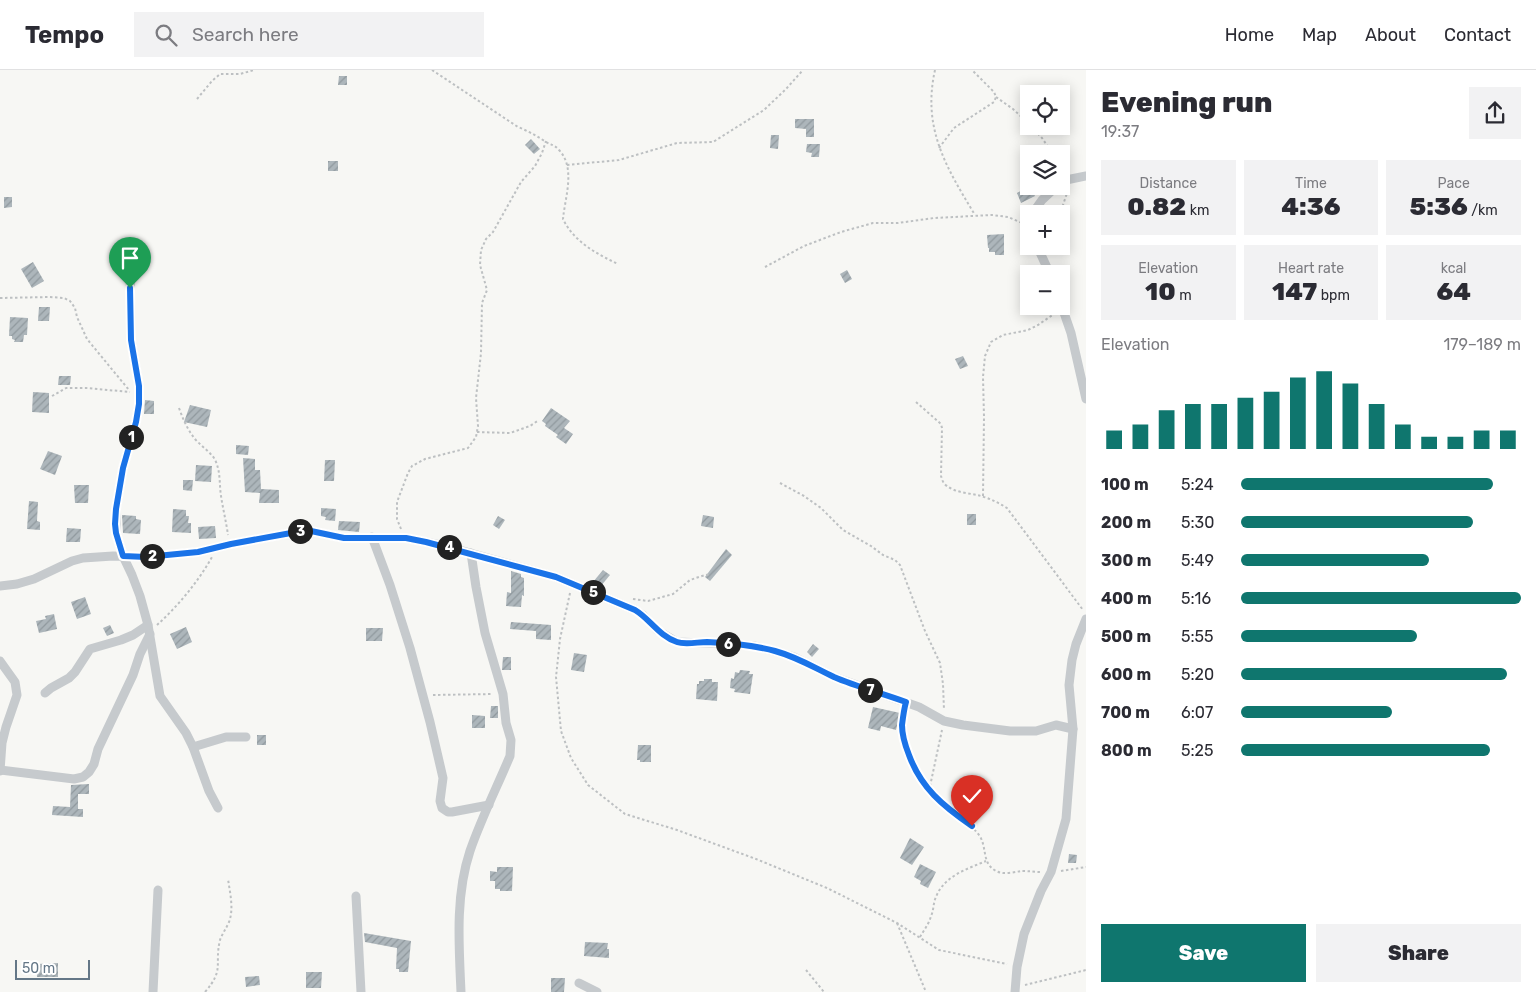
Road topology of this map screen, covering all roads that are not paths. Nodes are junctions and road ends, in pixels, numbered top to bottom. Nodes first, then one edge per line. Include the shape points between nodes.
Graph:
1 (1086, 176) edge
2 (1070, 179) edge
3 (1047, 195) edge
4 (1038, 205) edge
5 (130, 261) dead end
6 (1065, 315) edge
7 (1086, 398) edge
8 (372, 537) junction
9 (471, 553) junction
10 (123, 556) junction
11 (0, 586) edge
12 (1086, 619) edge
13 (148, 624) junction
14 (150, 634) junction
15 (0, 661) edge
16 (45, 694) dead end
17 (1073, 729) junction
18 (246, 737) dead end
19 (193, 748) junction
20 (0, 765) edge
21 (0, 770) edge
22 (489, 805) junction
23 (218, 808) dead end
24 (158, 890) dead end
25 (356, 896) dead end
26 (579, 983) dead end
27 (1015, 990) edge
28 (153, 992) edge
29 (361, 992) edge
30 (461, 992) edge
31 (597, 992) edge

1 - 2 street
3 - 4 street
5 - 10 street via 131,340 139,404 116,509 116,533
6 - 7 street
8 - 9 street via 406,538
8 - 10 street via 344,538 302,531 198,552
8 - 22 street via 423,696 442,773 442,808 452,812
9 - 17 street via 536,571 615,601 643,615 657,630 677,642 734,644 775,651 834,677 919,707 944,721 1010,731 1056,725
9 - 22 street via 511,740 510,756
10 - 11 street via 83,558 34,579
10 - 13 street
12 - 17 street via 1076,644 1069,684
13 - 14 street
13 - 16 street via 133,635 90,649 70,678
14 - 19 street via 160,696
14 - 21 street via 89,772 74,779
15 - 20 street via 15,682 17,695 2,743
17 - 27 street via 1066,819 1051,872 1024,934
18 - 19 street via 226,738
19 - 23 street
20 - 21 street
22 - 30 street via 470,852 463,880 458,954
24 - 28 street
25 - 29 street
26 - 31 street

